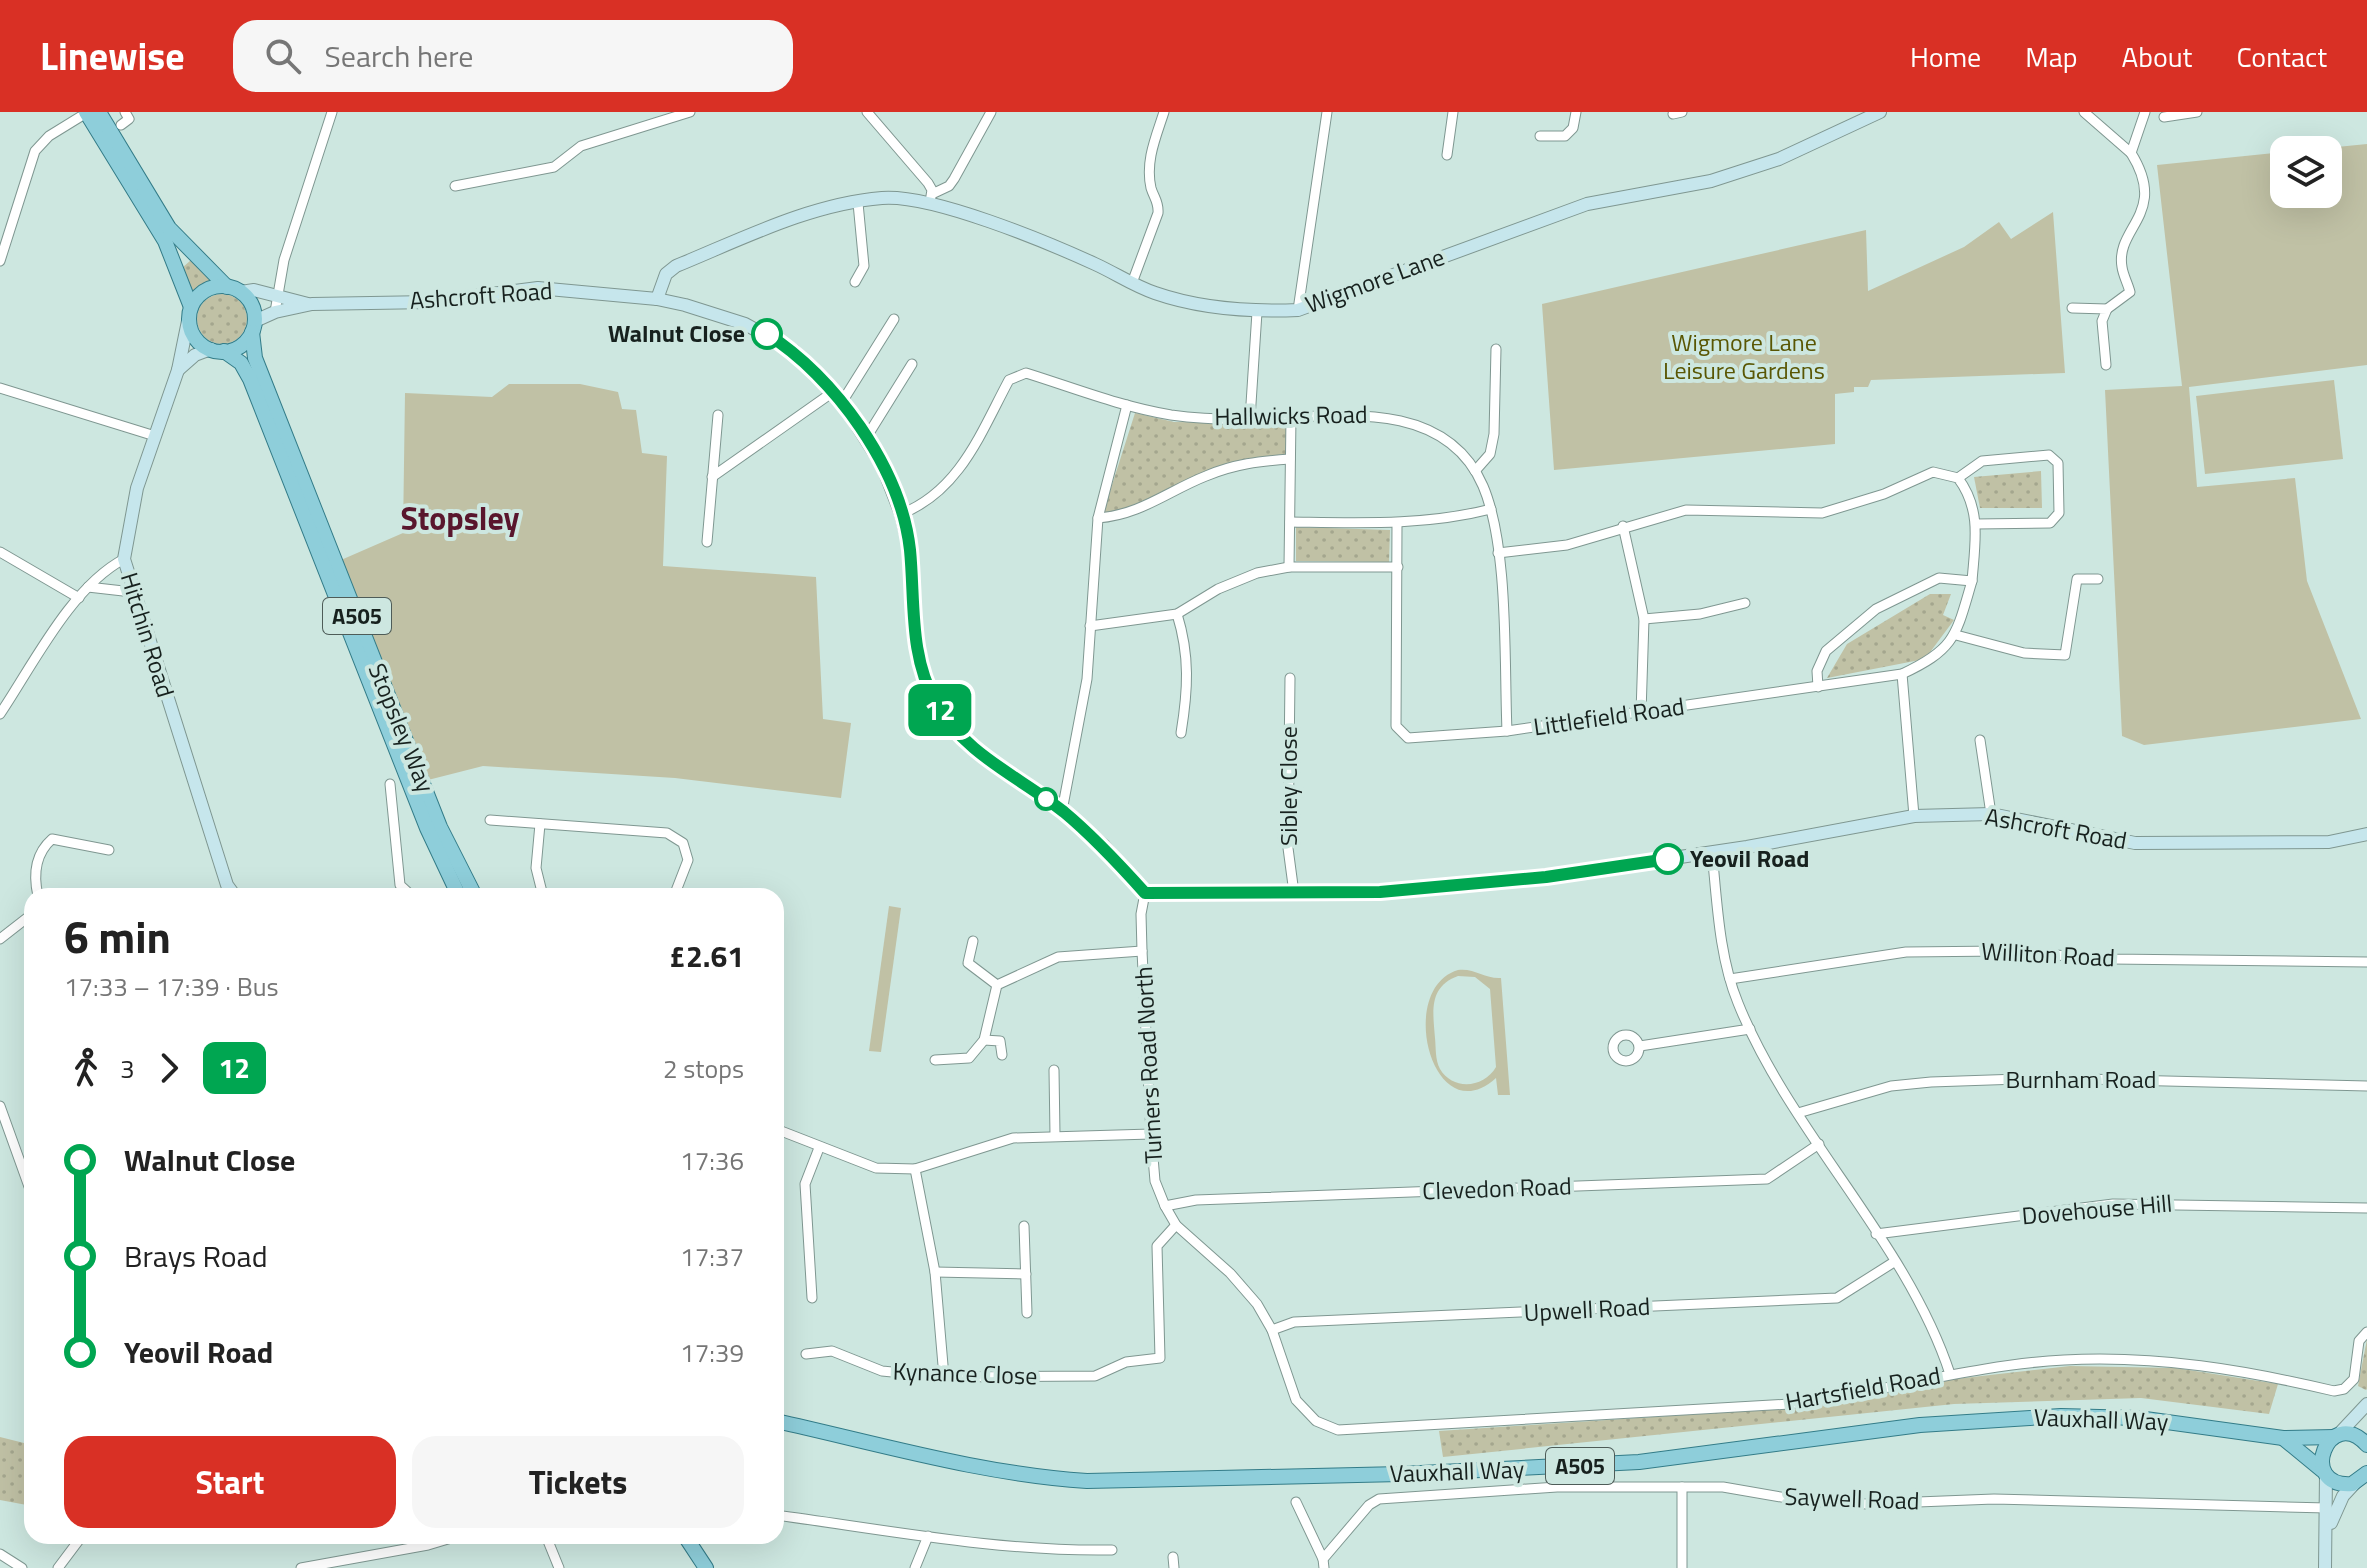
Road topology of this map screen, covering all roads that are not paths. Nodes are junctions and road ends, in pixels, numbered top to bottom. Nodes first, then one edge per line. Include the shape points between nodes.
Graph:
1 (86, 112) edge
2 (99, 112) edge
3 (125, 112) edge
4 (332, 112) edge
5 (690, 112) edge
6 (867, 112) edge
7 (991, 112) edge
8 (1164, 112) edge
9 (1327, 112) edge
10 (1453, 112) edge
11 (1576, 112) edge
12 (1880, 112) edge
13 (2084, 112) edge
14 (2145, 112) edge
15 (2197, 112) edge
16 (2164, 117) dead end
17 (121, 125) dead end
18 (1540, 136) dead end
19 (2131, 153) junction
20 (1447, 155) dead end
21 (455, 186) dead end
22 (931, 198) junction
23 (858, 203) junction
24 (0, 261) edge
25 (855, 282) dead end
26 (1132, 283) junction
27 (227, 287) junction
28 (241, 292) junction
29 (277, 295) junction
30 (657, 299) junction
31 (312, 304) junction
32 (2072, 308) dead end
33 (2107, 309) junction
34 (1298, 310) junction
35 (275, 312) junction
36 (1257, 312) junction
37 (190, 314) junction
38 (894, 319) dead end
39 (254, 326) junction
40 (1496, 349) dead end
41 (217, 350) junction
42 (912, 364) dead end
43 (2106, 365) dead end
44 (178, 370) junction
45 (0, 388) edge
46 (838, 397) junction
47 (1127, 405) junction
48 (718, 415) dead end
49 (1291, 417) junction
50 (1250, 419) junction
51 (155, 436) junction
52 (866, 438) junction
53 (1290, 459) junction
54 (1475, 471) junction
55 (712, 477) junction
56 (1958, 478) junction
57 (1491, 509) junction
58 (901, 514) junction
59 (1098, 518) junction
60 (1290, 522) junction
61 (1397, 524) junction
62 (1976, 524) junction
63 (1623, 526) junction
64 (707, 542) dead end
65 (0, 552) edge
66 (1498, 553) junction
67 (124, 559) junction
68 (1289, 567) junction
69 (1398, 567) junction
70 (2098, 579) dead end
71 (1972, 581) junction
72 (88, 587) junction
73 (132, 592) junction
74 (79, 598) junction
75 (1745, 603) dead end
76 (1177, 614) junction
77 (1644, 619) junction
78 (1090, 626) junction
79 (1956, 635) junction
80 (1902, 674) junction
81 (1290, 678) dead end
82 (1818, 687) junction
83 (1641, 713) junction
84 (0, 714) edge
85 (1507, 731) junction
86 (1181, 733) dead end
87 (1980, 740) dead end
88 (390, 784) dead end
89 (1062, 811) junction
90 (1991, 814) junction
91 (1914, 816) junction
92 (490, 820) dead end
93 (540, 824) junction
94 (2367, 834) edge
95 (109, 850) dead end
96 (1712, 852) junction
97 (36, 888) edge
98 (229, 888) edge
99 (403, 888) edge
100 (455, 888) edge
101 (471, 888) edge
102 (541, 888) edge
103 (677, 888) edge
104 (1145, 893) junction
105 (1294, 893) junction
106 (24, 920) edge
107 (0, 939) edge
108 (973, 941) dead end
109 (1142, 951) junction
110 (2367, 962) edge
111 (1730, 979) junction
112 (997, 985) junction
113 (1750, 1029) junction
114 (984, 1040) junction
115 (1640, 1046) dead end
116 (1002, 1055) dead end
117 (935, 1060) dead end
118 (1054, 1070) dead end
119 (2367, 1086) edge
120 (0, 1106) edge
121 (1798, 1113) junction
122 (784, 1133) edge
123 (1151, 1134) junction
124 (1055, 1135) junction
125 (1819, 1144) junction
126 (819, 1148) junction
127 (915, 1169) junction
128 (24, 1173) edge
129 (1165, 1206) junction
130 (2367, 1208) edge
131 (1176, 1225) junction
132 (1024, 1226) dead end
133 (1876, 1234) junction
134 (1894, 1262) junction
135 (935, 1272) junction
136 (1026, 1274) junction
137 (812, 1298) dead end
138 (1027, 1313) dead end
139 (1272, 1330) junction
140 (2367, 1332) edge
141 (806, 1354) dead end
142 (1950, 1374) junction
143 (944, 1377) junction
144 (2367, 1404) edge
145 (1316, 1421) joint
146 (784, 1423) edge
147 (2335, 1436) junction
148 (2283, 1438) junction
149 (2367, 1445) edge
150 (2325, 1473) junction
151 (2362, 1479) edge
152 (1682, 1487) junction
153 (1296, 1502) dead end
154 (2327, 1508) junction
155 (784, 1516) edge
156 (928, 1536) junction
157 (2327, 1537) junction
158 (76, 1544) edge
159 (429, 1544) edge
160 (549, 1544) edge
161 (690, 1544) edge
162 (1112, 1550) dead end
163 (0, 1554) edge
164 (1173, 1557) dead end
165 (1322, 1566) edge
166 (22, 1568) edge
167 (58, 1568) edge
168 (301, 1568) edge
169 (559, 1568) edge
170 (706, 1568) edge
171 (915, 1568) edge
172 (1174, 1568) edge
173 (1682, 1568) edge
174 (2325, 1568) edge

1 - 24 street via 35,151
1 - 37 main road, A505 via 165,241
2 - 27 main road via 169,228
3 - 17 street via 129,119
4 - 29 street via 297,214
5 - 21 street via 581,146 554,167
6 - 22 street via 928,183
7 - 22 street via 954,179
8 - 26 street via 1150,153 1158,213
9 - 34 street
10 - 20 street
11 - 18 street via 1565,136
12 - 34 street, Wigmore Lane via 1779,159 1711,181 1587,204
13 - 19 street
14 - 19 street
15 - 16 street
19 - 33 street via 2146,192 2121,265 2130,292
22 - 23 street, Wigmore Lane
22 - 26 street, Wigmore Lane
23 - 25 street via 864,266
23 - 30 street, Wigmore Lane via 775,224 676,266 666,274
26 - 36 street, Wigmore Lane via 1174,299
27 - 28 main road
27 - 37 main road via 205,291
28 - 29 street, Ashcroft Road
28 - 39 main road, A505 via 252,305
29 - 31 street, Ashcroft Road
29 - 35 street
30 - 31 street, Ashcroft Road via 538,288 430,302
30 - 46 street, Ashcroft Road via 727,317 767,334 804,360
31 - 35 street, Ashcroft Road
32 - 33 street
33 - 43 street via 2102,321
34 - 36 street, Wigmore Lane
35 - 39 street, Ashcroft Road
36 - 50 street
37 - 41 main road, A505 via 195,338
37 - 44 street, Hitchin Road
38 - 46 street
39 - 41 main road via 239,348
39 - 101 main road, Stopsley Way / A505 via 255,358 440,827
40 - 54 street via 1494,434 1490,454
41 - 44 street via 195,355
41 - 100 main road, Stopsley Way / A505 via 241,363 250,379
42 - 52 street
44 - 51 street, Hitchin Road
45 - 51 street
46 - 52 street, Ashcroft Road
46 - 55 street
47 - 50 street, Hallwicks Road via 1173,415
47 - 58 street, Hallwicks Road via 1017,374 959,471 920,506
47 - 59 street
48 - 55 street
49 - 50 street, Hallwicks Road
49 - 53 street
49 - 54 street, Hallwicks Road via 1379,415 1415,424 1450,444
51 - 67 street, Hitchin Road via 137,488
52 - 58 street, Ashcroft Road
53 - 59 street via 1243,463 1146,507
53 - 60 street
54 - 57 street, Hallwicks Road
55 - 64 street
56 - 62 street via 1971,496
56 - 62 street via 1982,461 2049,455 2058,463 2059,513 2050,523
56 - 63 street via 1933,472 1822,513 1686,510
57 - 61 street via 1454,519
57 - 66 street, Hallwicks Road
58 - 89 street, Ashcroft Road via 910,549 917,653 935,702 967,743
59 - 78 street
60 - 61 street
60 - 68 street
61 - 69 street, Littlefield Road
62 - 71 street
63 - 66 street via 1567,545
63 - 77 street
65 - 74 street
66 - 85 street, Hallwicks Road
67 - 72 street
67 - 73 street, Hitchin Road
68 - 69 street
68 - 76 street via 1218,589
69 - 85 street, Littlefield Road via 1396,726 1408,738
70 - 79 street via 2077,579 2065,655 2024,653
71 - 79 street
71 - 82 street via 1939,578 1876,609 1826,651 1817,671
72 - 73 street
72 - 74 street
73 - 98 street, Hitchin Road
74 - 84 street
75 - 77 street
76 - 78 street
76 - 86 street via 1187,646 1189,681
77 - 83 street
78 - 89 street via 1087,679
79 - 80 street, Littlefield Road via 1933,659
80 - 82 street, Littlefield Road
80 - 91 street
81 - 105 street, Sibley Close via 1288,848
82 - 83 street, Littlefield Road
83 - 85 street, Littlefield Road
87 - 90 street
88 - 99 street, Stopsley Way
89 - 104 street, Ashcroft Road via 1104,846
90 - 91 street, Ashcroft Road
90 - 94 street, Ashcroft Road via 2135,843 2329,842
91 - 96 street, Ashcroft Road
92 - 93 street
93 - 102 street via 536,868
93 - 103 street via 667,833 683,843 688,860
95 - 97 street via 52,839 39,850
96 - 105 street, Ashcroft Road via 1546,877 1380,892
96 - 111 street
104 - 105 street, Ashcroft Road
104 - 109 street, Turners Road North
106 - 107 street
108 - 112 street via 968,963
109 - 112 street via 1058,957
109 - 123 street, Turners Road North
110 - 111 street, Williton Road via 1906,952
111 - 113 street
112 - 114 street
113 - 115 street
113 - 121 street
114 - 116 street via 1000,1041
114 - 117 street via 969,1058
118 - 124 street
119 - 121 street, Burnham Road via 2045,1078 1931,1082 1891,1086
120 - 128 street
121 - 125 street
122 - 126 street
123 - 124 street
123 - 129 street, Turners Road North via 1155,1181
124 - 127 street via 1013,1138
125 - 129 street, Clevedon Road via 1767,1179 1196,1200
125 - 133 street
126 - 127 street via 876,1168
126 - 137 street via 805,1184
127 - 135 street
129 - 131 street, Turners Road North
130 - 133 street, Dovehouse Hill via 2113,1204
131 - 139 street, Turners Road North via 1244,1287
131 - 143 street, Kynance Close via 1157,1246 1160,1358 1126,1362 1095,1376
132 - 136 street
133 - 134 street
134 - 139 street, Upwell Road via 1837,1298 1294,1322
134 - 142 street via 1936,1332
135 - 136 street
135 - 143 street
136 - 138 street
139 - 145 street, Turners Road North via 1296,1400
140 - 142 street, Hartsfield Road via 2359,1341 2354,1379 2334,1391 2171,1360 2064,1360
141 - 143 street, Kynance Close via 832,1351 882,1371
142 - 145 street, Hartsfield Road via 1789,1404 1338,1430
144 - 147 street
146 - 148 main road, Vauxhall Way / A505 via 938,1460 1043,1478 1103,1481 1639,1462 1920,1425 2061,1416 2151,1419
147 - 148 main road, Vauxhall Way
147 - 149 main road, Vauxhall Way via 2349,1434
147 - 150 main road via 2321,1457
148 - 150 main road, Vauxhall Way
150 - 151 main road via 2336,1482
150 - 154 street
151 - 157 street via 2343,1496
152 - 154 street, Saywell Road via 1867,1504 1994,1499
152 - 165 street, Saywell Road via 1557,1487 1379,1499
152 - 173 street
153 - 165 street
154 - 157 street
155 - 156 street
156 - 162 street
156 - 171 street
157 - 174 street
158 - 167 street
159 - 168 street
160 - 169 street
161 - 170 main road
163 - 166 street
164 - 172 street

